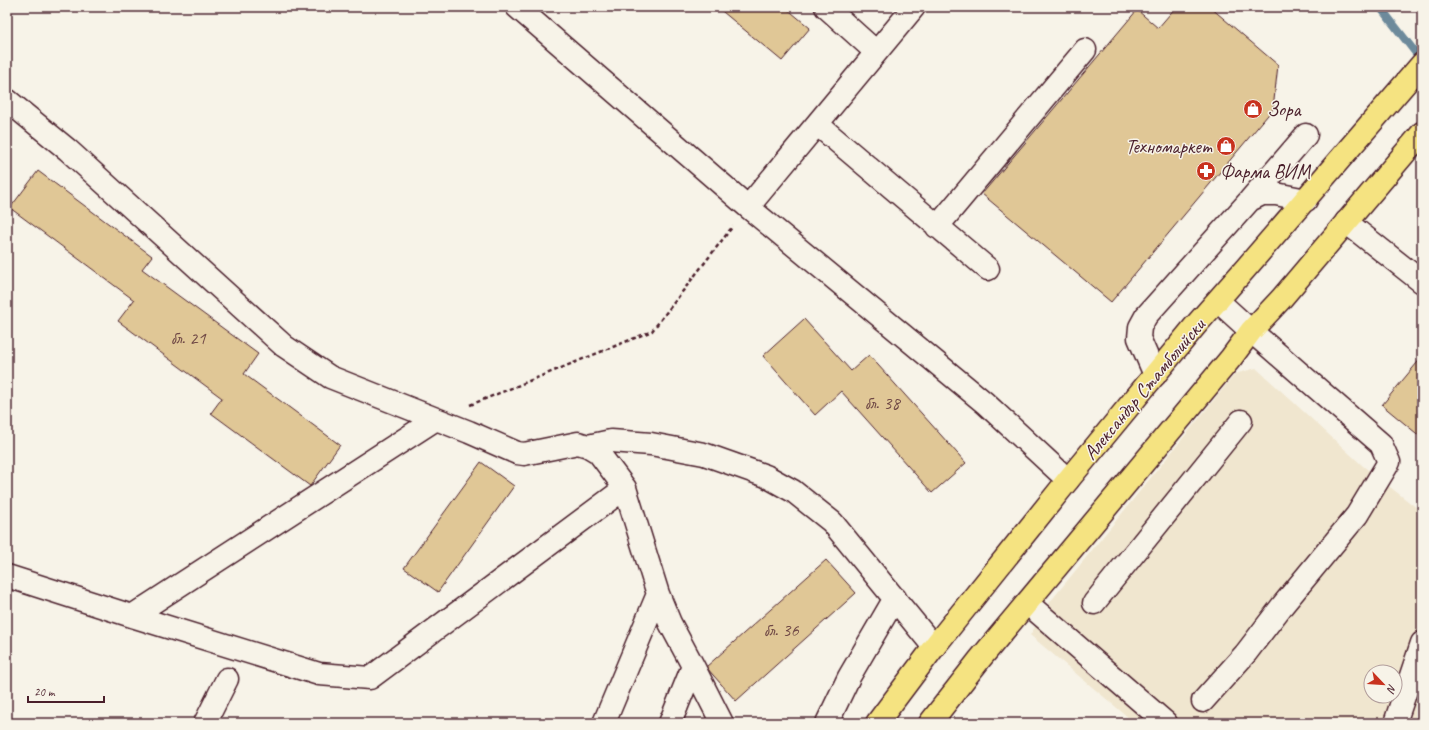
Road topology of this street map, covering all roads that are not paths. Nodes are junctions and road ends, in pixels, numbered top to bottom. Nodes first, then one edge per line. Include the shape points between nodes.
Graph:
1 (517, 7) edge
2 (826, 7) edge
3 (914, 7) edge
4 (1085, 50) dead end
5 (876, 52) junction
6 (1422, 64) edge
7 (7, 100) edge
8 (817, 124) junction
9 (1422, 133) edge
10 (1306, 135) dead end
11 (1250, 200) junction
12 (1306, 200) junction
13 (748, 207) junction
14 (1346, 222) junction
15 (937, 227) junction
16 (988, 269) dead end
17 (1422, 282) edge
18 (1218, 301) junction
19 (1251, 331) junction
20 (1155, 375) junction
21 (436, 419) junction
22 (1241, 421) dead end
23 (588, 446) junction
24 (1068, 480) junction
25 (625, 488) junction
26 (7, 576) edge
27 (658, 594) junction
28 (895, 598) junction
29 (1027, 603) junction
30 (1094, 603) dead end
31 (132, 616) junction
32 (1422, 643) edge
33 (934, 646) junction
34 (693, 666) junction
35 (227, 679) dead end
36 (1203, 701) dead end
37 (206, 723) edge
38 (604, 723) edge
39 (670, 723) edge
40 (722, 723) edge
41 (827, 723) edge
42 (877, 723) edge
43 (930, 723) edge
44 (1166, 723) edge
45 (1395, 723) edge

1 - 13 street
2 - 5 street
3 - 5 street
4 - 15 street
5 - 8 street
6 - 12 main road, Александър Стамболийски
7 - 21 street via 68,150 284,346 330,377
8 - 13 street
8 - 15 street
9 - 14 main road
10 - 11 street
11 - 12 street via 1262,194
11 - 20 street via 1146,316 1140,327 1139,338
12 - 18 main road, Александър Стамболийски
13 - 24 street via 985,403
14 - 17 street
14 - 19 main road
15 - 16 street
18 - 19 street
18 - 20 main road, Александър Стамболийски
19 - 29 main road
19 - 36 street via 1381,444 1390,462 1357,515 1246,653
20 - 24 main road, Александър Стамболийски
21 - 23 street via 517,453 524,454 578,443
21 - 31 street
22 - 30 street
23 - 25 street via 598,452
23 - 28 street via 611,441 651,444 704,454 766,476 793,491 832,522
24 - 33 main road, Александър Стамболийски
25 - 27 street
25 - 31 street via 370,678 319,674
26 - 31 street
27 - 34 street
27 - 38 street
28 - 33 street
28 - 41 street via 849,677
29 - 43 main road
29 - 44 street
32 - 45 street
33 - 42 main road, Александър Стамболийски
34 - 39 street
34 - 40 street
35 - 37 street

